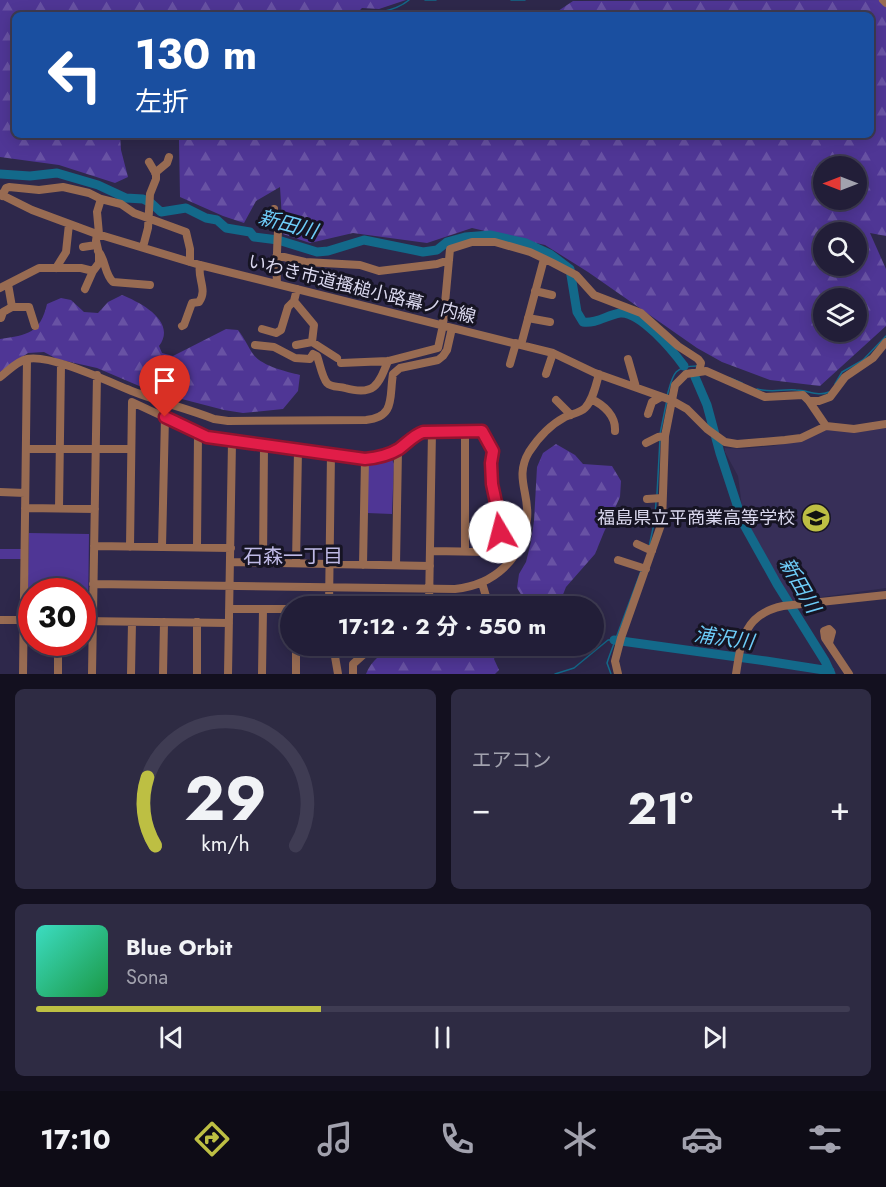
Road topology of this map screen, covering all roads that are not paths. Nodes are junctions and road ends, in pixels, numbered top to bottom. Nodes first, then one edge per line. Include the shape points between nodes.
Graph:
1 (883, 0) edge
2 (886, 3) edge
3 (169, 157) dead end
4 (149, 162) dead end
5 (155, 172) junction
6 (1, 195) edge
7 (101, 199) junction
8 (92, 209) dead end
9 (274, 209) dead end
10 (148, 217) junction
11 (69, 224) junction
12 (97, 234) junction
13 (83, 247) dead end
14 (143, 247) junction
15 (98, 248) junction
16 (276, 257) junction
17 (544, 259) junction
18 (449, 260) junction
19 (190, 262) junction
20 (200, 265) junction
21 (56, 268) junction
22 (93, 271) junction
23 (277, 284) junction
24 (150, 285) dead end
25 (4, 286) edge
26 (86, 289) dead end
27 (297, 289) junction
28 (535, 291) junction
29 (552, 295) dead end
30 (294, 301) junction
31 (12, 307) junction
32 (2, 318) dead end
33 (528, 318) junction
34 (550, 322) dead end
35 (443, 325) junction
36 (35, 326) dead end
37 (182, 326) dead end
38 (452, 328) junction
39 (262, 329) dead end
40 (312, 342) junction
41 (886, 342) edge
42 (518, 344) junction
43 (255, 345) dead end
44 (296, 345) dead end
45 (553, 353) junction
46 (27, 359) junction
47 (628, 359) dead end
48 (388, 361) junction
49 (510, 364) dead end
50 (61, 365) junction
51 (699, 369) junction
52 (546, 374) dead end
53 (97, 375) junction
54 (600, 375) junction
55 (0, 377) edge
56 (636, 387) junction
57 (591, 399) junction
58 (667, 399) junction
59 (556, 400) dead end
60 (809, 401) junction
61 (648, 414) dead end
62 (571, 415) junction
63 (165, 417) junction
64 (886, 424) edge
65 (826, 426) junction
66 (465, 430) junction
67 (432, 431) junction
68 (615, 431) dead end
69 (198, 434) junction
70 (665, 436) junction
71 (232, 442) junction
72 (646, 442) dead end
73 (264, 446) junction
74 (26, 449) junction
75 (60, 449) junction
76 (96, 449) junction
77 (131, 449) junction
78 (298, 450) junction
79 (398, 450) junction
80 (331, 453) junction
81 (365, 459) junction
82 (0, 492) edge
83 (26, 493) junction
84 (663, 498) junction
85 (647, 499) dead end
86 (26, 508) junction
87 (59, 508) junction
88 (95, 509) junction
89 (638, 544) dead end
90 (94, 546) junction
91 (130, 546) junction
92 (162, 547) junction
93 (197, 547) junction
94 (231, 548) junction
95 (465, 550) junction
96 (652, 550) junction
97 (431, 551) junction
98 (618, 560) dead end
99 (230, 562) junction
100 (263, 562) junction
101 (296, 563) junction
102 (329, 564) junction
103 (363, 565) junction
104 (396, 565) junction
105 (430, 566) junction
106 (646, 569) junction
107 (27, 578) edge
108 (93, 578) edge
109 (96, 584) edge
110 (482, 584) junction
111 (230, 586) junction
112 (329, 586) junction
113 (430, 587) junction
114 (886, 595) edge
115 (329, 596) edge
116 (430, 596) edge
117 (486, 596) edge
118 (230, 609) junction
119 (263, 609) junction
120 (280, 609) edge
121 (0, 620) edge
122 (18, 620) edge
123 (96, 621) edge
124 (132, 622) junction
125 (164, 622) junction
126 (197, 622) junction
127 (229, 623) junction
128 (829, 644) dead end
129 (25, 656) edge
130 (58, 656) edge
131 (92, 656) edge
132 (296, 656) edge
133 (335, 656) edge
134 (362, 656) edge
135 (23, 674) edge
136 (58, 674) edge
137 (92, 674) edge
138 (130, 674) edge
139 (163, 674) edge
140 (197, 674) edge
141 (228, 674) edge
142 (262, 674) edge
143 (296, 674) edge
144 (338, 674) edge
145 (353, 674) edge
146 (618, 674) edge
147 (736, 674) edge
148 (849, 674) edge

1 - 2 street
3 - 5 street
4 - 5 street
5 - 10 street
6 - 7 street via 6,188 63,187
6 - 11 street, いわき市道搔槌小路幕ノ内線
7 - 10 street
7 - 12 street
8 - 12 street
9 - 16 street via 278,227
10 - 14 street
10 - 19 street via 186,232
11 - 12 street, いわき市道搔槌小路幕ノ内線
11 - 21 street via 66,252
12 - 14 street, いわき市道搔槌小路幕ノ内線
12 - 15 street
13 - 15 street
14 - 19 street, いわき市道搔槌小路幕ノ内線
15 - 22 street via 99,263
15 - 24 street via 108,283
16 - 18 street via 360,265 379,271
16 - 23 street
17 - 18 street via 484,241 450,249
17 - 28 street
17 - 51 street via 570,272 594,295 641,313
18 - 35 street
19 - 20 street, いわき市道搔槌小路幕ノ内線
20 - 23 street, いわき市道搔槌小路幕ノ内線
20 - 37 street via 202,298 192,303
21 - 22 street
21 - 25 street via 36,269
22 - 26 street
23 - 27 street, いわき市道搔槌小路幕ノ内線
25 - 31 street
27 - 30 street
27 - 35 street, いわき市道搔槌小路幕ノ内線
28 - 29 street
28 - 33 street
30 - 39 street via 288,307 281,330 276,333
30 - 40 street via 314,325
31 - 32 street via 3,312
31 - 36 street via 29,307
33 - 34 street
33 - 42 street
35 - 38 street, いわき市道搔槌小路幕ノ内線
35 - 48 street via 438,348
38 - 42 street, いわき市道搔槌小路幕ノ内線
38 - 53 street via 438,360 396,370 389,406 374,419 214,419 128,390
40 - 44 street
40 - 48 street via 339,361
41 - 60 street via 873,358 845,377 830,397
42 - 45 street, いわき市道搔槌小路幕ノ内線
42 - 49 street
43 - 48 street via 274,347 278,353 301,359 310,359 314,354 326,382 353,391 376,386
45 - 52 street
45 - 54 street, いわき市道搔槌小路幕ノ内線
46 - 50 street
46 - 55 street
46 - 74 street
47 - 56 street
50 - 53 street
50 - 75 street
51 - 58 street via 682,377
51 - 60 street via 759,396 803,395
53 - 76 street
54 - 56 street, いわき市道搔槌小路幕ノ内線
54 - 57 street
56 - 58 street, いわき市道搔槌小路幕ノ内線
57 - 62 street via 582,411
57 - 68 street via 608,411 616,424
58 - 61 street via 652,402
58 - 65 street, いわき市道搔槌小路幕ノ内線 via 687,409 725,442 801,438
58 - 70 street
59 - 62 street
60 - 65 street
62 - 110 street via 549,428 529,453 522,469 527,518 519,549 509,564
63 - 69 street
63 - 77 street via 132,402
63 - 92 street
64 - 65 street via 854,429
66 - 67 street
66 - 95 street
66 - 95 street via 482,431 493,451 492,484 500,532 491,552
67 - 79 street via 417,434
67 - 97 street
69 - 71 street
69 - 93 street
70 - 72 street
70 - 84 street
71 - 73 street
71 - 94 street
73 - 78 street
73 - 100 street
74 - 75 street
74 - 83 street
75 - 76 street
75 - 87 street
76 - 77 street
76 - 88 street
77 - 91 street
78 - 80 street
78 - 101 street
79 - 81 street
79 - 104 street
80 - 81 street
80 - 102 street
81 - 103 street
82 - 83 street
83 - 86 street
84 - 85 street
84 - 96 street via 662,522
86 - 87 street
86 - 107 street
87 - 88 street
88 - 90 street
89 - 96 street
90 - 91 street
90 - 108 street
91 - 92 street
92 - 93 street
93 - 94 street
94 - 99 street
95 - 97 street
96 - 106 street
97 - 105 street
98 - 106 street
99 - 100 street
99 - 111 street
100 - 101 street
101 - 102 street
102 - 103 street
102 - 112 street
103 - 104 street
104 - 105 street
105 - 113 street
106 - 146 street via 620,642 615,661
109 - 111 street
110 - 113 street via 455,589
110 - 117 street
111 - 112 street
111 - 118 street
112 - 113 street
112 - 115 street
113 - 116 street
114 - 147 street via 768,610 752,622 742,641
118 - 119 street
118 - 127 street
119 - 120 street
119 - 142 street
121 - 122 street
123 - 124 street
124 - 125 street
124 - 138 street
125 - 126 street
125 - 139 street
126 - 127 street
126 - 140 street
127 - 141 street
128 - 148 street
129 - 135 street
130 - 136 street
131 - 137 street
132 - 143 street
133 - 144 street
134 - 145 street via 353,664

